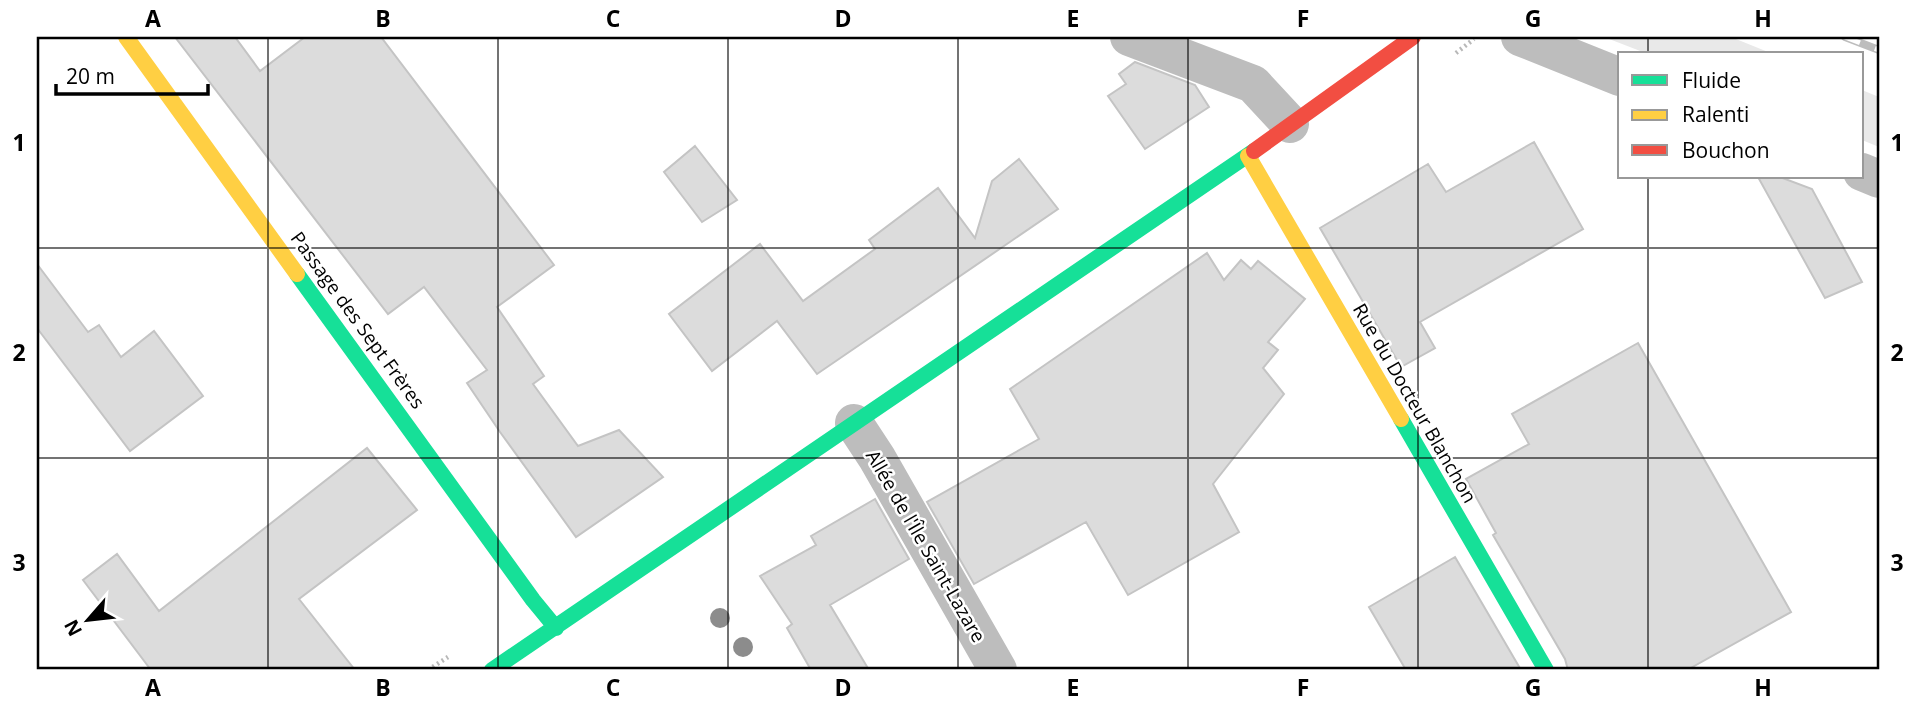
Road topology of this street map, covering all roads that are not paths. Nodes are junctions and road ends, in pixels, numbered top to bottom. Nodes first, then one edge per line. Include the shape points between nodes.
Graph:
1 (127, 37) edge
2 (1129, 37) edge
3 (1413, 37) edge
4 (1520, 37) edge
5 (1618, 75) edge
6 (1290, 124) junction
7 (1248, 156) junction
8 (854, 423) junction
9 (556, 628) junction
10 (492, 670) edge
11 (998, 670) edge
12 (1546, 670) edge

1 - 9 street, Passage des Sept Frères
2 - 6 street via 1253,85
3 - 6 street
4 - 5 street
6 - 7 street
7 - 8 street
7 - 12 street, Rue du Docteur Blanchon
8 - 9 street
8 - 11 street, Allée de l'Île Saint-Lazare
9 - 10 street

